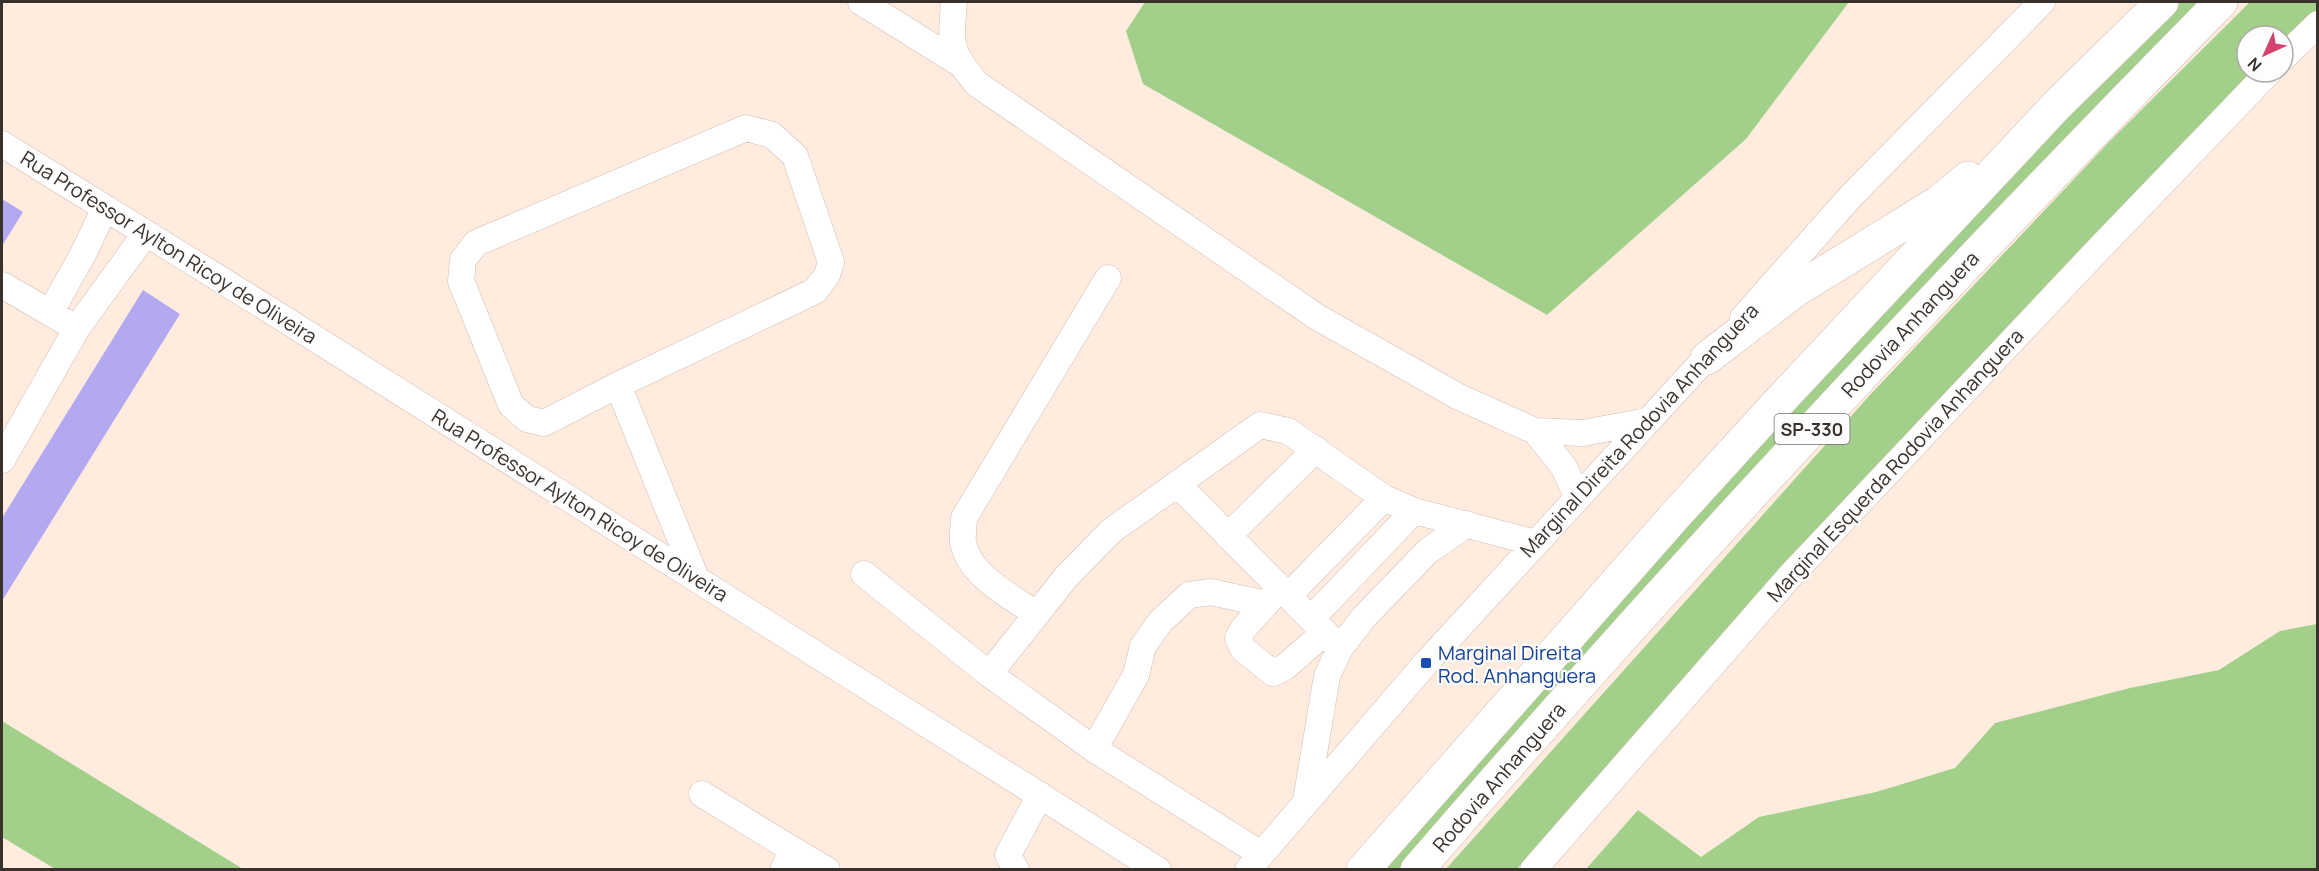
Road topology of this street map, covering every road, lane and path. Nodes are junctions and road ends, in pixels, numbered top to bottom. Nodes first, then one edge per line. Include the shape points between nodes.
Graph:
1 (861, 2) edge
2 (954, 2) edge
3 (2042, 2) edge
4 (2162, 2) edge
5 (2220, 2) edge
6 (2318, 24) edge
7 (2295, 46) edge
8 (959, 63) junction
9 (2257, 84) edge
10 (2057, 105) junction
11 (2, 144) edge
12 (105, 208) junction
13 (146, 233) junction
14 (1108, 278) dead end
15 (2, 285) edge
16 (50, 313) junction
17 (77, 328) junction
18 (1707, 358) junction
19 (618, 385) junction
20 (1647, 421) junction
21 (1535, 431) junction
22 (1316, 449) junction
23 (2, 460) edge
24 (1177, 484) junction
25 (1577, 497) junction
26 (1384, 498) junction
27 (1414, 511) junction
28 (1467, 524) junction
29 (1228, 536) junction
30 (1536, 543) junction
31 (864, 574) dead end
32 (696, 578) junction
33 (1278, 596) junction
34 (1036, 614) junction
35 (1325, 633) junction
36 (989, 674) junction
37 (1094, 749) junction
38 (702, 794) dead end
39 (1040, 795) junction
40 (1306, 802) junction
41 (788, 860) edge
42 (1254, 862) edge
43 (1153, 868) edge
44 (827, 870) edge
45 (1016, 870) edge
46 (1363, 870) edge
47 (1417, 870) edge
48 (1533, 870) edge

1 - 8 street
2 - 8 street via 951,39
3 - 18 street, Marginal Direita Rodovia Anhanguera via 1851,196
4 - 10 highway, Rodovia Anhanguera / SP-330
5 - 47 highway, Rodovia Anhanguera / SP-330 via 1933,299 1654,603
6 - 7 street
8 - 21 street via 977,84 1317,317 1459,397
9 - 48 street, Marginal Esquerda Rodovia Anhanguera via 1791,575
10 - 18 highway via 1939,202 1796,290
10 - 46 highway, Rodovia Anhanguera / SP-330 via 1673,518
11 - 12 street, Rua Professor Aylton Ricoy de Oliveira
12 - 13 street, Rua Professor Aylton Ricoy de Oliveira
12 - 16 street
13 - 17 street
13 - 32 street, Rua Professor Aylton Ricoy de Oliveira
14 - 34 street via 964,518 963,542 970,560 987,579
15 - 16 street
16 - 17 street
17 - 23 street
18 - 20 street, Marginal Direita Rodovia Anhanguera
19 - 19 street via 815,291 827,275 831,262 795,156 772,135 747,128 476,243 463,260 461,281 511,405 527,419 544,423
19 - 32 street
20 - 21 street via 1584,433
20 - 25 street, Marginal Direita Rodovia Anhanguera
21 - 25 street via 1564,467
22 - 24 street via 1288,430 1260,425
22 - 26 street
22 - 29 street
24 - 29 street
24 - 34 street via 1111,531
25 - 30 street, Marginal Direita Rodovia Anhanguera
26 - 27 street
26 - 33 street
27 - 28 street
27 - 35 street
28 - 30 street
28 - 35 street via 1428,551 1364,617
29 - 33 street
30 - 40 street, Marginal Direita Rodovia Anhanguera
31 - 36 street
32 - 39 street, Rua Professor Aylton Ricoy de Oliveira
33 - 35 street
33 - 35 street via 1238,638 1243,649 1273,673 1286,668
33 - 37 street via 1212,592 1189,595 1160,622 1143,646 1136,675
34 - 36 street
35 - 40 street via 1328,676
36 - 37 street
37 - 42 street
38 - 41 street
39 - 43 street, Rua Professor Aylton Ricoy de Oliveira
39 - 45 street via 1008,855
40 - 42 street, Marginal Direita Rodovia Anhanguera
41 - 44 street

